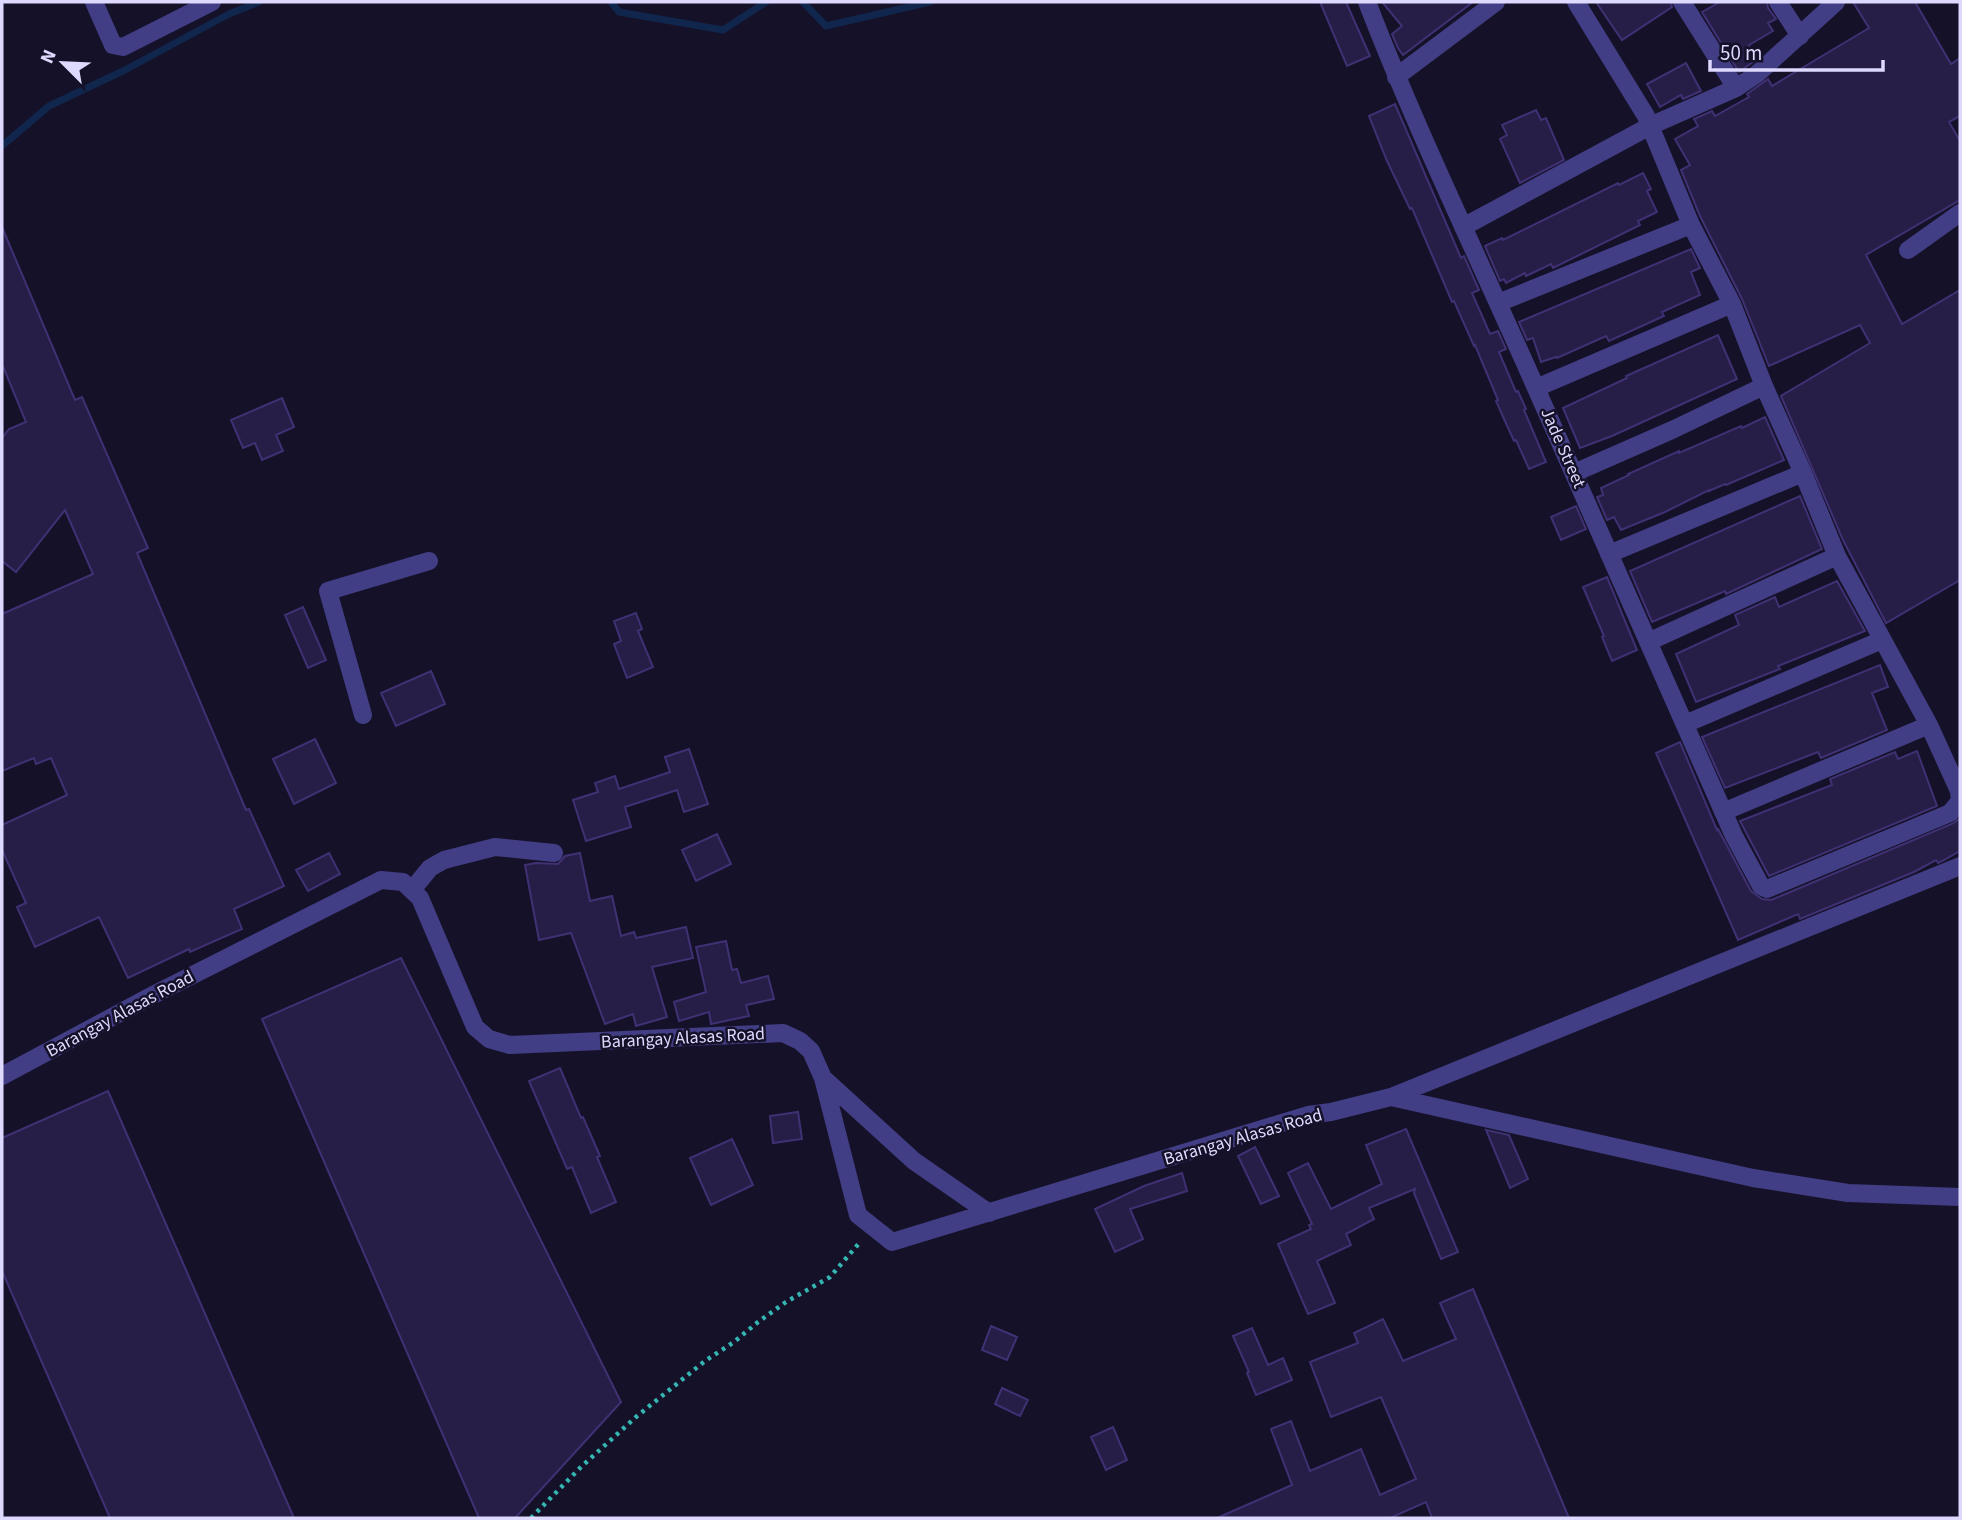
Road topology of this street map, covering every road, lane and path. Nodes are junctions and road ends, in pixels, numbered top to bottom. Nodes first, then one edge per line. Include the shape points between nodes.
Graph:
1 (94, 2) edge
2 (211, 2) edge
3 (1367, 2) edge
4 (1496, 2) edge
5 (1576, 2) edge
6 (1682, 2) edge
7 (1778, 2) edge
8 (1836, 2) edge
9 (1800, 36) junction
10 (1396, 77) junction
11 (1735, 88) junction
12 (1650, 126) junction
13 (1960, 213) edge
14 (1691, 225) junction
15 (1463, 226) junction
16 (1908, 250) dead end
17 (1498, 303) junction
18 (1732, 304) junction
19 (1764, 386) junction
20 (1536, 387) junction
21 (1803, 472) junction
22 (1574, 473) junction
23 (1609, 554) junction
24 (1837, 555) junction
25 (429, 561) dead end
26 (1882, 640) junction
27 (1648, 642) junction
28 (363, 715) dead end
29 (1685, 724) junction
30 (1929, 725) junction
31 (1723, 812) junction
32 (554, 853) dead end
33 (1960, 866) edge
34 (412, 890) junction
35 (2, 1076) edge
36 (823, 1078) junction
37 (1391, 1097) junction
38 (1960, 1197) edge
39 (989, 1213) junction
40 (874, 1227) junction
41 (531, 1518) edge

1 - 2 street via 113,45 122,47
3 - 10 street, Jade Street
4 - 10 street
5 - 12 street
6 - 11 street
7 - 9 street
8 - 9 street
9 - 11 street
10 - 15 street, Jade Street
11 - 12 street
12 - 14 street
12 - 15 street
13 - 16 street
14 - 17 street
14 - 18 street
15 - 17 street, Jade Street
17 - 20 street, Jade Street
18 - 19 street
18 - 20 street
19 - 21 street
19 - 22 street
20 - 22 street, Jade Street
21 - 23 street
21 - 24 street
22 - 23 street, Jade Street
23 - 27 street, Jade Street
24 - 26 street
24 - 27 street
25 - 28 street via 328,591
26 - 29 street
26 - 30 street
27 - 29 street, Jade Street
29 - 31 street, Jade Street
30 - 31 street
30 - 31 street, Jade Street via 1959,791 1960,801 1950,813 1767,889 1761,886
32 - 34 street via 495,847 444,860 430,868
33 - 37 street, Barangay Alasas Road
34 - 35 street, Barangay Alasas Road via 403,882 381,880
34 - 36 street, Barangay Alasas Road via 420,898 475,1027 489,1039 510,1045 783,1033 811,1051
36 - 39 street via 914,1161
36 - 40 street, Barangay Alasas Road via 858,1214
37 - 38 street via 1753,1178 1848,1193
37 - 39 street, Barangay Alasas Road via 1308,1115
39 - 40 street, Barangay Alasas Road via 892,1242
40 - 41 path via 830,1278 786,1302 705,1361 581,1466

